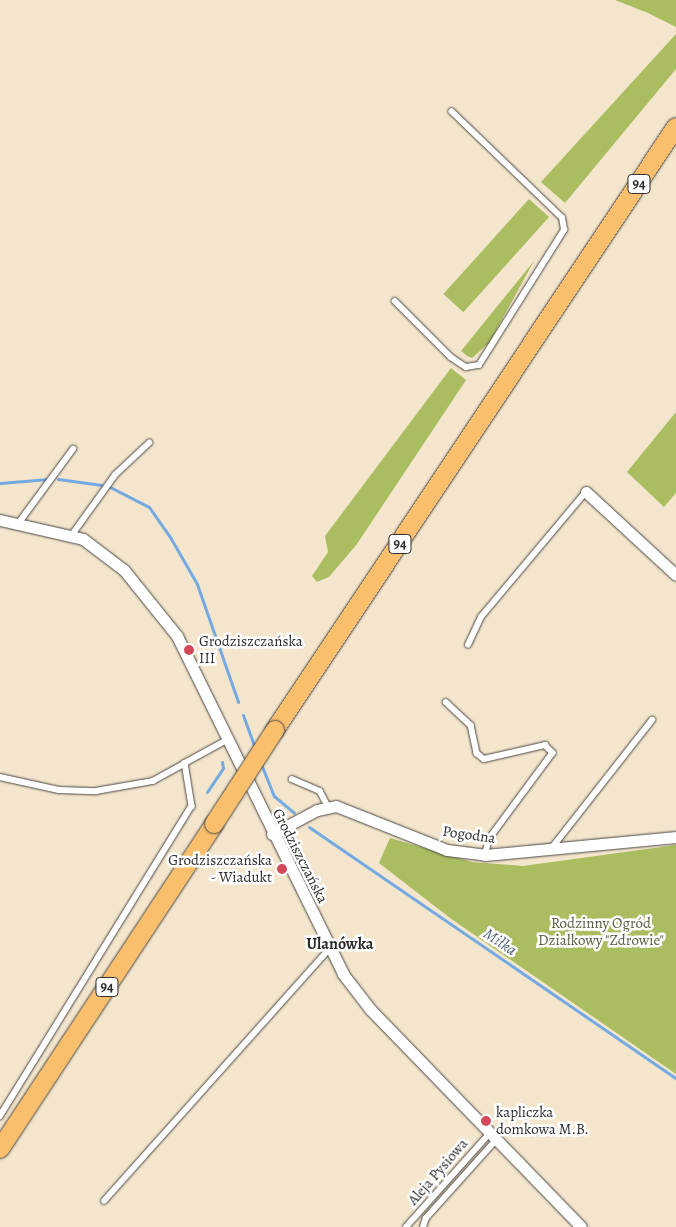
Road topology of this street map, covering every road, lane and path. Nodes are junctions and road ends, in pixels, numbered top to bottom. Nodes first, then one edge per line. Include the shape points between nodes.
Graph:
1 (452, 112) dead end
2 (676, 127) edge
3 (395, 301) dead end
4 (149, 443) dead end
5 (73, 449) dead end
6 (586, 492) joint
7 (0, 520) edge
8 (18, 524) junction
9 (71, 536) junction
10 (676, 575) edge
11 (468, 645) dead end
12 (446, 702) dead end
13 (652, 720) dead end
14 (225, 741) junction
15 (185, 763) junction
16 (0, 777) edge
17 (292, 779) dead end
18 (328, 806) junction
19 (272, 834) junction
20 (676, 836) edge
21 (550, 851) junction
22 (485, 855) junction
23 (329, 948) junction
24 (0, 1117) edge
25 (493, 1136) junction
26 (0, 1149) edge
27 (104, 1201) dead end
28 (406, 1227) edge
29 (424, 1227) edge
30 (581, 1227) edge

1 - 3 lane via 562,218 564,230 479,365 466,367 451,357
2 - 26 main road, 94, bridge
4 - 9 lane via 115,475
5 - 8 lane via 52,482
6 - 10 street
6 - 11 lane via 481,617
7 - 8 street, Grodziszczańska
8 - 9 street, Grodziszczańska
9 - 14 street, Grodziszczańska via 83,538 124,570 176,636
12 - 22 lane via 471,725 477,753 484,759 545,745 553,753 490,838
13 - 21 lane via 552,842
14 - 15 lane
14 - 19 street, Grodziszczańska
15 - 16 lane via 153,781 96,791 59,790
15 - 24 lane via 192,806 176,838
17 - 18 lane via 320,791
18 - 19 street
18 - 22 street, Pogodna via 347,808 447,850
19 - 23 street, Grodziszczańska
20 - 21 street, Pogodna
21 - 22 street, Pogodna
23 - 25 street, Grodziszczańska via 370,1009
23 - 27 lane
25 - 28 lane, Aleja Pysiowa
25 - 29 lane via 426,1218
25 - 30 street, Grodziszczańska

